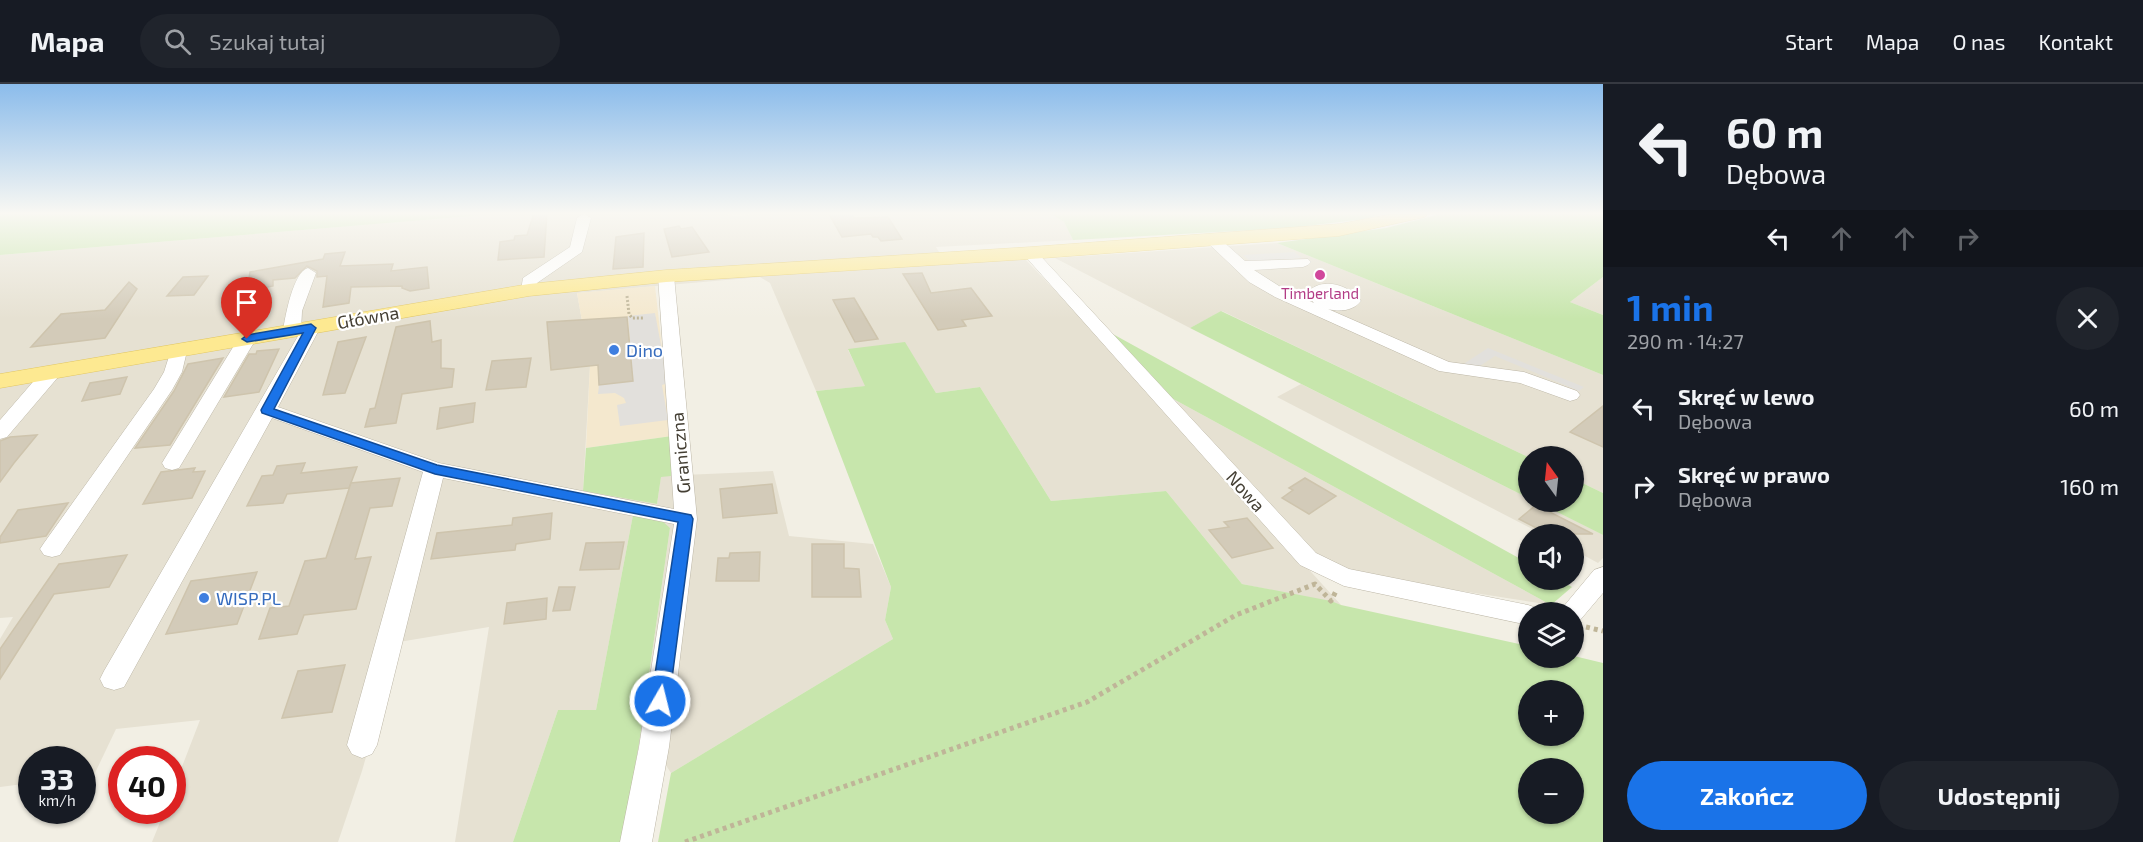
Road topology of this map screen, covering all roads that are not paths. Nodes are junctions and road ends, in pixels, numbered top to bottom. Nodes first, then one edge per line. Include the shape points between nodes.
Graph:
1 (577, 248) edge
2 (1095, 248) edge
3 (1222, 248) edge
4 (1030, 253) junction
5 (1303, 262) dead end
6 (1240, 266) junction
7 (308, 273) dead end
8 (666, 276) junction
9 (529, 290) junction
10 (302, 329) junction
11 (247, 339) junction
12 (178, 351) junction
13 (52, 372) junction
14 (0, 381) edge
15 (1570, 395) dead end
16 (267, 410) junction
17 (0, 433) edge
18 (172, 463) dead end
19 (435, 469) junction
20 (686, 519) junction
21 (52, 549) dead end
22 (1603, 576) edge
23 (1581, 602) edge
24 (1518, 613) edge
25 (114, 679) dead end
26 (362, 745) dead end
27 (636, 842) edge

1 - 9 street via 529,281
2 - 4 main road, Główna
3 - 6 street
4 - 8 main road, Główna
4 - 24 street, Nowa via 1308,559 1344,577
5 - 6 street
6 - 15 street via 1266,286 1317,305 1445,368 1524,378
7 - 10 street via 294,311
8 - 9 main road, Główna
8 - 20 street, Graniczna
9 - 10 main road, Główna
10 - 11 main road, Główna
10 - 16 street
11 - 12 main road, Główna
11 - 18 street
12 - 13 main road, Główna
12 - 21 street via 163,390
13 - 14 main road, Główna
13 - 17 street
16 - 19 street
16 - 25 street
19 - 20 street
19 - 26 street
20 - 27 street, Graniczna via 654,747
22 - 23 street

